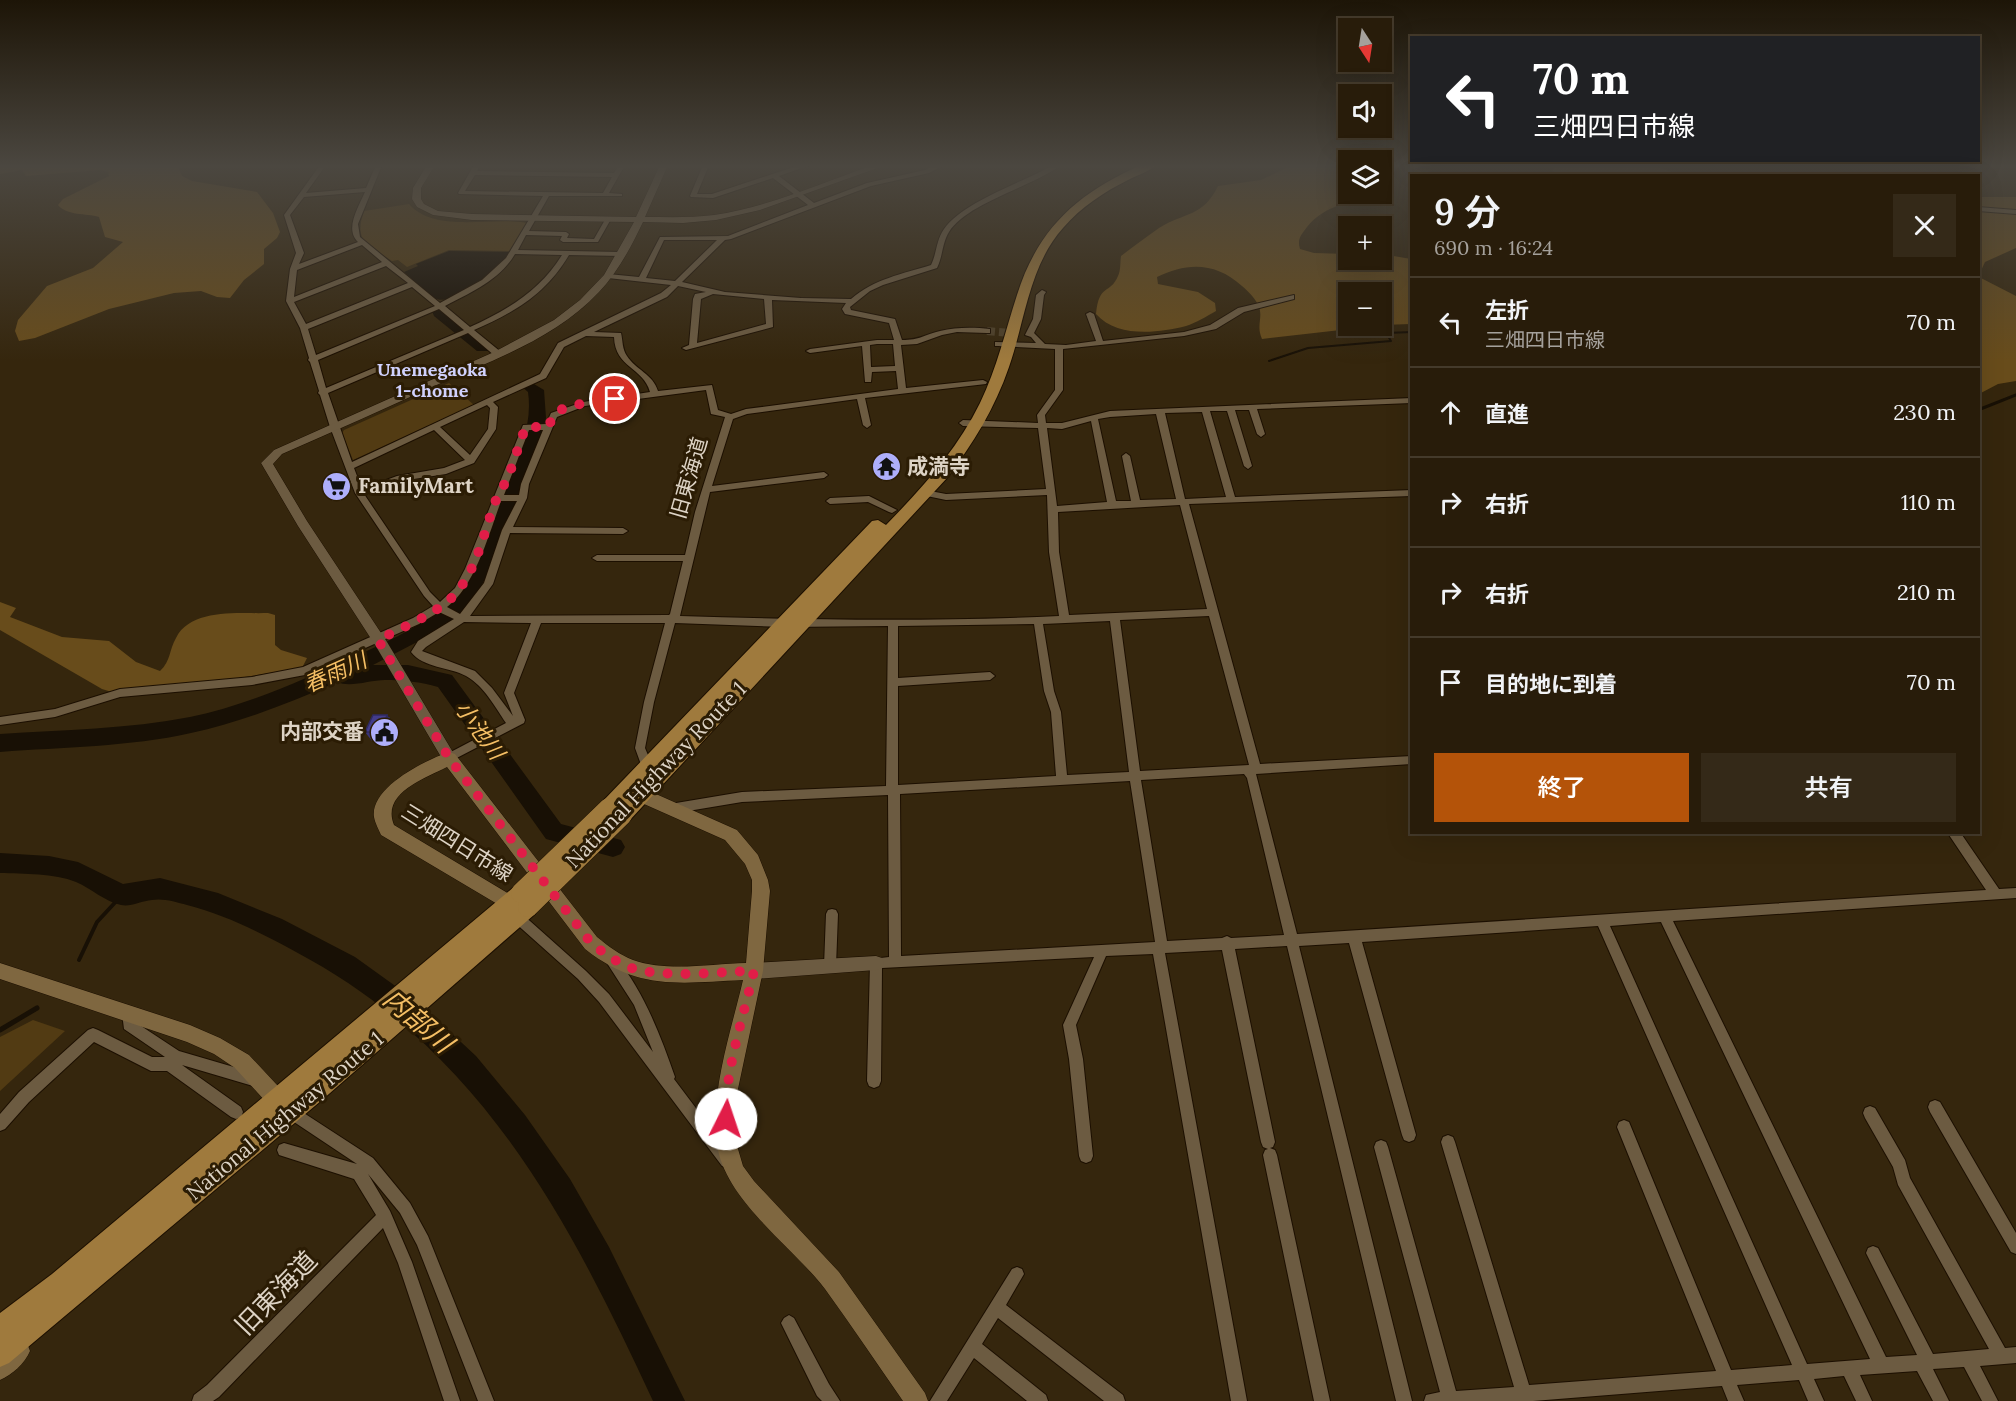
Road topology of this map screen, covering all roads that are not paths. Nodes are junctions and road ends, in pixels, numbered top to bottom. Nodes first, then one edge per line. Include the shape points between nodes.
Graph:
1 (292, 230) edge
2 (355, 230) edge
3 (526, 230) edge
4 (602, 230) edge
5 (632, 230) edge
6 (745, 230) edge
7 (947, 230) edge
8 (1043, 230) edge
9 (1054, 230) edge
10 (524, 233) junction
11 (722, 239) junction
12 (361, 243) junction
13 (513, 252) junction
14 (567, 253) junction
15 (621, 254) junction
16 (387, 263) junction
17 (294, 268) junction
18 (608, 276) junction
19 (642, 279) junction
20 (676, 283) junction
21 (413, 284) junction
22 (1042, 292) dead end
23 (715, 293) junction
24 (1290, 297) dead end
25 (768, 298) junction
26 (290, 301) junction
27 (854, 301) junction
28 (440, 306) junction
29 (1090, 314) dead end
30 (304, 328) junction
31 (464, 331) junction
32 (987, 331) tunnel mouth
33 (584, 334) junction
34 (1014, 339) junction
35 (1100, 342) junction
36 (898, 343) junction
37 (866, 345) junction
38 (1043, 346) junction
39 (1059, 347) junction
40 (810, 351) dead end
41 (498, 354) junction
42 (312, 360) junction
43 (900, 368) junction
44 (867, 370) junction
45 (868, 380) dead end
46 (983, 382) junction
47 (902, 391) junction
48 (322, 393) junction
49 (655, 394) junction
50 (861, 397) junction
51 (1410, 400) edge
52 (487, 402) junction
53 (1252, 407) junction
54 (1230, 408) junction
55 (1205, 409) junction
56 (1160, 411) junction
57 (730, 416) junction
58 (1095, 418) junction
59 (970, 424) junction
60 (867, 425) dead end
61 (334, 427) junction
62 (435, 427) junction
63 (547, 427) junction
64 (1041, 427) junction
65 (1261, 434) dead end
66 (1126, 456) dead end
67 (471, 461) junction
68 (350, 466) junction
69 (1248, 466) dead end
70 (824, 475) dead end
71 (707, 490) junction
72 (1051, 492) junction
73 (359, 493) junction
74 (925, 493) junction
75 (1410, 494) edge
76 (499, 498) junction
77 (520, 498) junction
78 (830, 501) dead end
79 (1232, 501) junction
80 (1183, 503) junction
81 (1136, 504) junction
82 (1112, 506) junction
83 (1053, 509) junction
84 (892, 510) junction
85 (507, 530) junction
86 (623, 531) dead end
87 (597, 558) dead end
88 (690, 558) junction
89 (440, 609) junction
90 (1214, 612) junction
91 (1115, 618) junction
92 (459, 619) junction
93 (672, 619) junction
94 (537, 620) junction
95 (1065, 620) junction
96 (806, 621) junction
97 (1038, 621) junction
98 (786, 622) junction
99 (893, 622) junction
100 (380, 642) junction
101 (990, 676) dead end
102 (892, 682) junction
103 (0, 721) edge
104 (512, 725) junction
105 (449, 758) junction
106 (1410, 760) edge
107 (647, 767) junction
108 (1251, 768) junction
109 (1135, 776) junction
110 (1062, 779) junction
111 (892, 789) junction
112 (641, 795) junction
113 (670, 809) junction
114 (615, 812) junction
115 (1954, 834) edge
116 (2016, 894) edge
117 (1996, 895) junction
118 (511, 912) junction
119 (832, 914) dead end
120 (1664, 916) junction
121 (1601, 920) junction
122 (1354, 937) junction
123 (1291, 940) junction
124 (1227, 942) junction
125 (1160, 946) junction
126 (1103, 950) junction
127 (610, 958) junction
128 (895, 962) junction
129 (876, 963) junction
130 (830, 966) junction
131 (0, 971) edge
132 (754, 971) junction
133 (128, 1013) junction
134 (172, 1061) junction
135 (258, 1081) junction
136 (874, 1081) dead end
137 (673, 1092) junction
138 (282, 1106) junction
139 (1935, 1107) dead end
140 (236, 1112) dead end
141 (1870, 1113) dead end
142 (0, 1124) edge
143 (1624, 1127) dead end
144 (1409, 1135) dead end
145 (1448, 1142) dead end
146 (1381, 1147) dead end
147 (284, 1150) dead end
148 (1086, 1156) dead end
149 (364, 1168) junction
150 (747, 1188) junction
151 (385, 1216) junction
152 (2016, 1247) edge
153 (126, 1251) junction
154 (1872, 1253) dead end
155 (1017, 1274) dead end
156 (997, 1307) junction
157 (789, 1323) dead end
158 (0, 1329) edge
159 (972, 1347) junction
160 (0, 1354) edge
161 (2008, 1355) edge
162 (1968, 1358) junction
163 (1925, 1361) junction
164 (1881, 1364) junction
165 (1848, 1367) junction
166 (0, 1369) edge
167 (1802, 1371) junction
168 (1726, 1377) junction
169 (1524, 1394) junction
170 (1450, 1400) edge
171 (200, 1401) edge
172 (452, 1401) edge
173 (486, 1401) edge
174 (832, 1401) edge
175 (917, 1401) edge
176 (938, 1401) edge
177 (1040, 1401) edge
178 (1117, 1401) edge
179 (1240, 1401) edge
180 (1322, 1401) edge
181 (1404, 1401) edge
182 (1432, 1401) edge
183 (1736, 1401) edge
184 (1816, 1401) edge
185 (1864, 1401) edge
186 (1941, 1401) edge
187 (1990, 1401) edge

1 - 17 street via 300,253
2 - 12 street
3 - 10 street
4 - 10 street via 596,241 563,240 566,234
5 - 15 street
6 - 11 street
7 - 27 street via 934,266 880,283
8 - 34 highway, National Highway Route 1 via 1020,272
9 - 34 highway, National Highway Route 1 via 1035,262
10 - 13 street
11 - 19 street via 662,238
11 - 20 street
12 - 16 street
12 - 17 street
13 - 14 street
13 - 28 street via 505,265 485,282
14 - 15 street
14 - 31 street via 556,271 531,295
15 - 18 street
16 - 21 street
16 - 26 street
17 - 26 street
18 - 19 street
18 - 41 street via 563,318
19 - 20 street
20 - 23 street
20 - 33 street via 664,295
21 - 28 street
21 - 30 street
22 - 34 street via 1037,320
23 - 25 street
23 - 25 street via 698,296 690,347 770,325
24 - 35 street via 1241,310 1199,331
25 - 27 street
26 - 30 street
27 - 36 street via 847,306 848,312 890,319
28 - 31 street
28 - 42 street
29 - 35 street
30 - 42 street
31 - 41 street
31 - 48 street
32 - 36 street via 943,332 917,342
33 - 49 street via 618,335 626,363 648,378
33 - 52 street via 561,345 543,376
34 - 38 street
34 - 38 street
34 - 46 highway, National Highway Route 1
34 - 59 highway, National Highway Route 1 via 997,381
35 - 39 street
36 - 37 street
36 - 43 street
37 - 40 street
37 - 44 street
38 - 39 street
39 - 64 street via 1059,390 1042,411
41 - 61 street
42 - 48 street
43 - 44 street
43 - 47 street
44 - 45 street
46 - 47 street, 旧東海道
46 - 59 highway, National Highway Route 1
47 - 50 street, 旧東海道
48 - 61 street
49 - 57 street via 709,387 714,412
49 - 63 street via 583,404 554,415
50 - 57 street, 旧東海道
50 - 60 street
51 - 53 street
52 - 62 street
52 - 67 street via 494,407 492,429
53 - 54 street
53 - 65 street
54 - 55 street
54 - 69 street
55 - 56 street
55 - 79 street
56 - 58 street
56 - 80 street
57 - 71 street, 旧東海道
58 - 64 street
58 - 82 street
59 - 64 street
59 - 74 highway, National Highway Route 1 via 954,458
59 - 84 highway, National Highway Route 1
61 - 68 street
61 - 100 street via 278,452 267,463
62 - 67 street
62 - 68 street
63 - 76 street via 526,427
63 - 77 street
64 - 72 street
66 - 81 street
67 - 73 street via 446,471 400,478
68 - 73 street
70 - 71 street
71 - 88 street, 旧東海道
72 - 74 street via 946,497
72 - 83 street
73 - 89 street
74 - 96 highway, National Highway Route 1
75 - 79 street
76 - 77 street
76 - 89 street via 470,569
77 - 85 street
78 - 84 street via 869,499
79 - 80 street
80 - 81 street
80 - 90 street
81 - 82 street
82 - 83 street
83 - 95 street via 1054,552
84 - 98 highway, National Highway Route 1
85 - 86 street
85 - 92 street via 488,584
87 - 88 street
88 - 93 street, 旧東海道
89 - 92 street
89 - 100 street
90 - 91 street
90 - 108 street
91 - 95 street
91 - 109 street
92 - 94 street
92 - 104 street via 416,652 422,658 460,668 476,678
93 - 94 street
93 - 98 street
93 - 107 street, 旧東海道 via 640,748
94 - 104 street via 509,693 520,720
95 - 97 street
96 - 98 street
96 - 99 street
96 - 112 highway, National Highway Route 1
97 - 99 street
97 - 110 street via 1056,712
98 - 107 highway, National Highway Route 1
99 - 102 street
100 - 103 street via 284,676 120,693 55,713
100 - 105 street
101 - 102 street
102 - 111 street
104 - 105 street
105 - 118 main road, 三畑四日市線 via 393,790 382,807 382,821 399,839
105 - 127 main road, 三畑四日市線 via 591,943
106 - 108 street
107 - 114 highway, National Highway Route 1
108 - 109 street
108 - 123 street
109 - 110 street
109 - 125 street
110 - 111 street
111 - 113 street via 742,796
111 - 128 street
112 - 113 main road
112 - 114 highway, National Highway Route 1
113 - 132 main road via 732,835 752,860 761,891
114 - 118 highway, National Highway Route 1, bridge
115 - 117 street
116 - 117 street
117 - 120 street
118 - 137 street via 604,998
118 - 138 highway, National Highway Route 1
119 - 130 street
120 - 121 street
120 - 164 street
121 - 122 street
121 - 167 street
122 - 123 street
122 - 144 street
123 - 124 street
123 - 181 street
124 - 125 street
124 - 180 street
125 - 126 street
125 - 179 street
126 - 128 street
126 - 148 street via 1068,1025 1076,1059
127 - 132 main road, 三畑四日市線 via 642,971
127 - 137 street via 626,977 639,1004
128 - 129 street
129 - 130 street
129 - 136 street
130 - 132 street
131 - 133 main road
132 - 150 main road via 725,1103 728,1149 735,1171
133 - 134 street via 129,1025
133 - 135 main road via 219,1047 248,1067
134 - 135 street
134 - 140 street
134 - 142 street via 151,1064 93,1034
135 - 138 main road
137 - 150 street
138 - 149 street
138 - 153 highway, National Highway Route 1
138 - 158 highway, National Highway Route 1
139 - 152 street
141 - 161 street via 1900,1165 1903,1180
143 - 168 street
145 - 169 street
146 - 170 street
147 - 149 street
149 - 151 street
149 - 173 street via 405,1208 423,1240
150 - 175 main road via 831,1280
151 - 171 street, 旧東海道
151 - 172 street via 405,1262
153 - 160 highway, National Highway Route 1
153 - 166 main road
154 - 163 street
155 - 156 street
156 - 159 street
156 - 178 street
157 - 174 street
159 - 176 street
159 - 177 street
161 - 162 street
162 - 163 street
162 - 187 street
163 - 164 street
163 - 186 street
164 - 165 street
165 - 167 street
165 - 185 street
167 - 168 street
167 - 184 street
168 - 169 street
168 - 183 street
169 - 170 street
170 - 182 street

